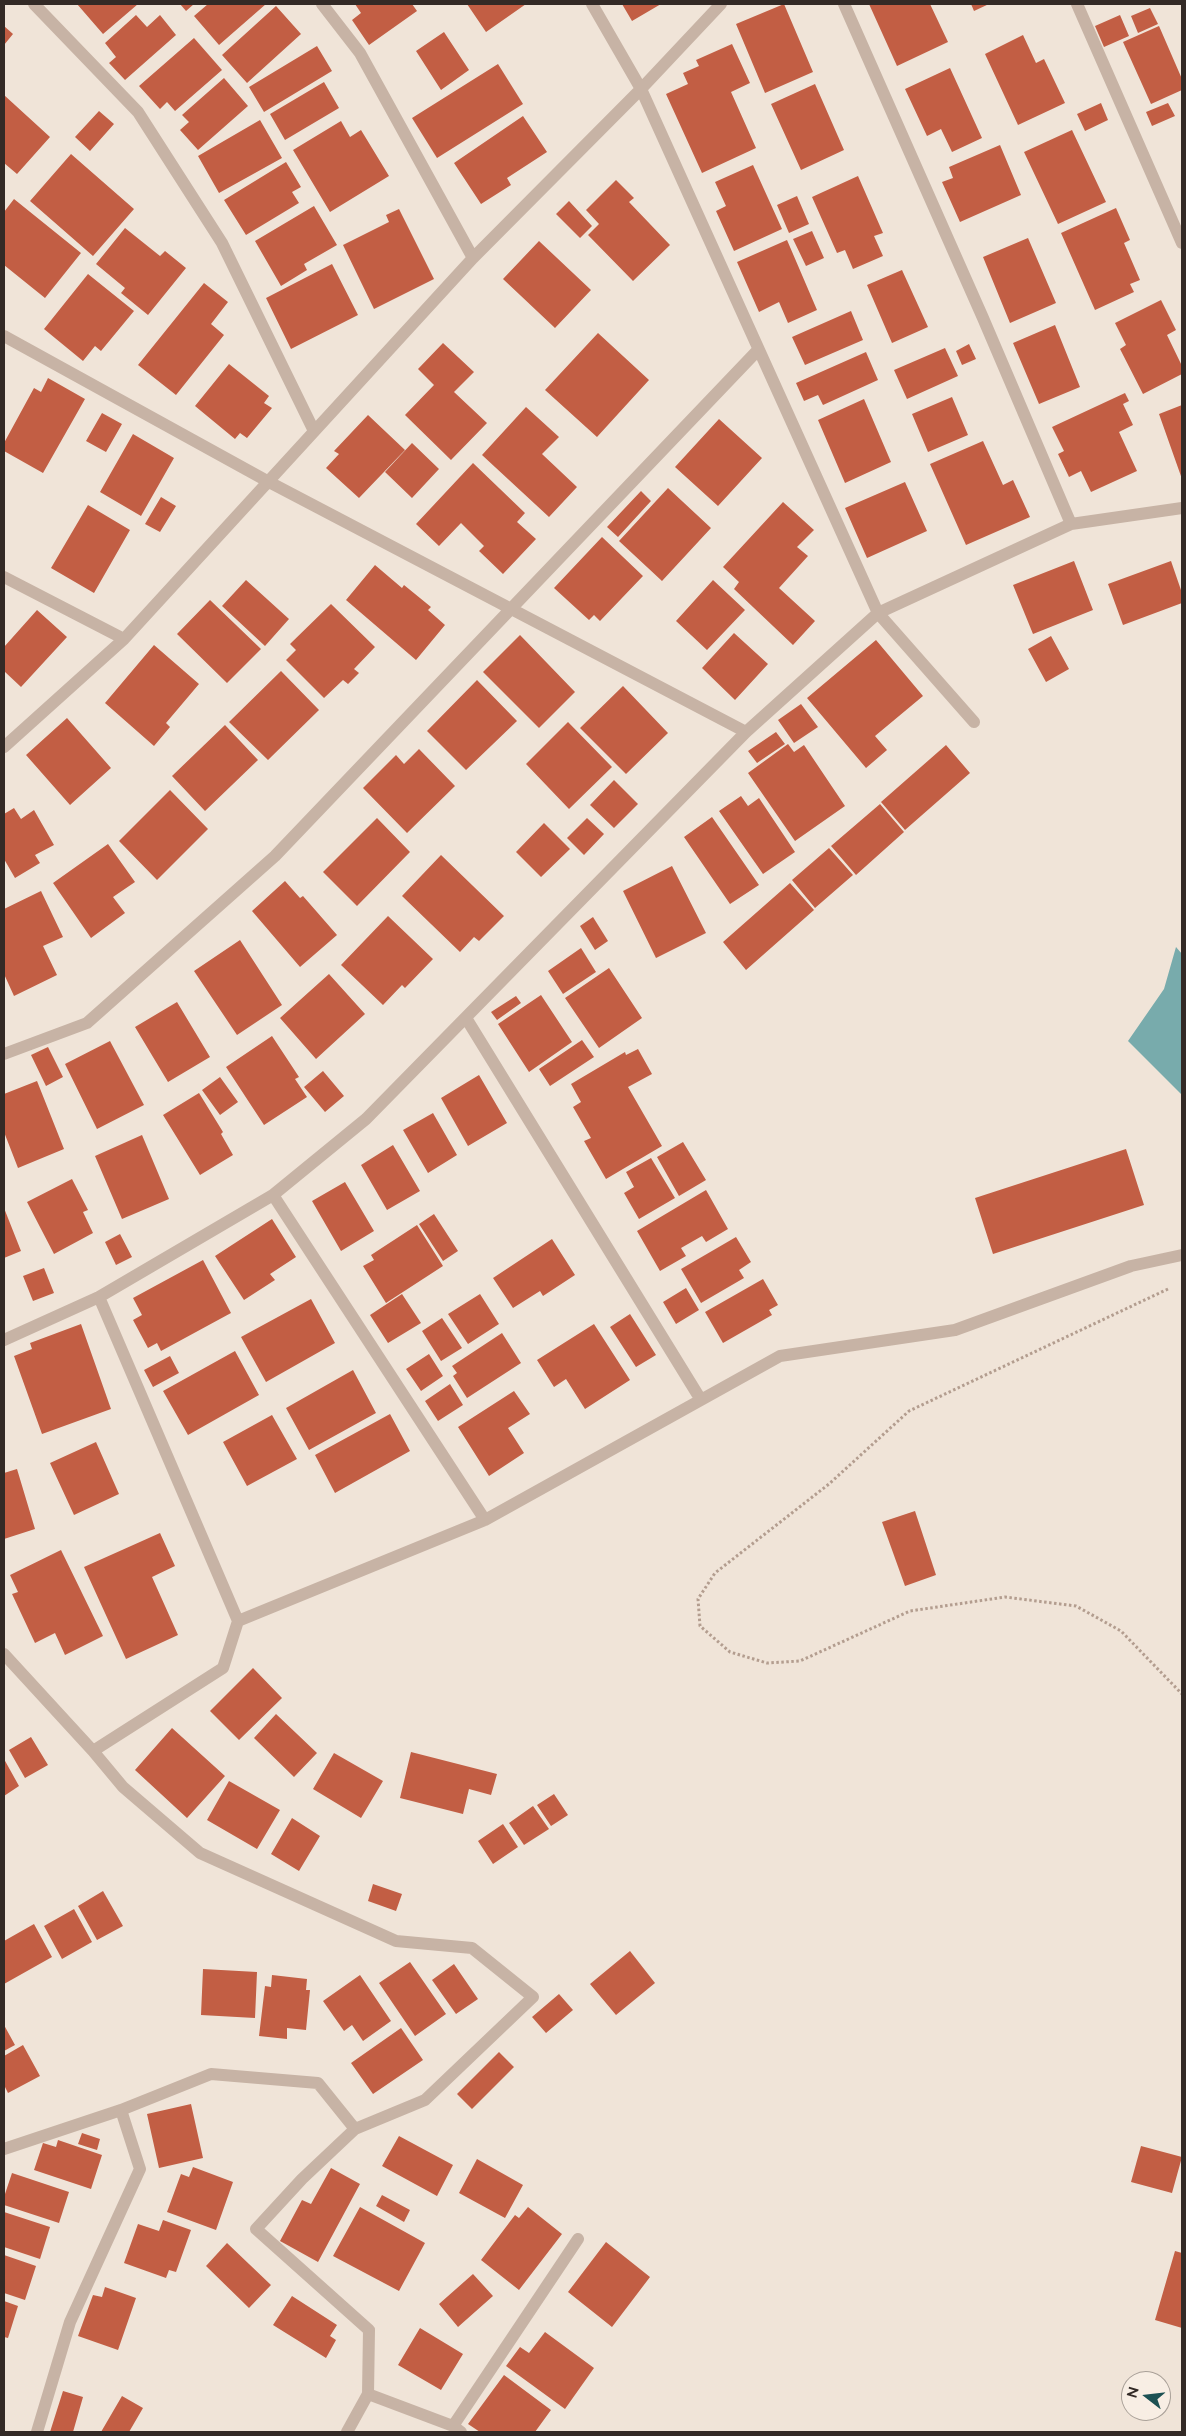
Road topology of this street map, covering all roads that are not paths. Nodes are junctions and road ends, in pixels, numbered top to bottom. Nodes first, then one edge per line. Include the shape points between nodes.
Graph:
1 (34, 4) edge
2 (322, 4) edge
3 (592, 4) edge
4 (721, 4) edge
5 (844, 4) edge
6 (1077, 4) edge
7 (641, 89) junction
8 (1182, 243) edge
9 (473, 258) junction
10 (4, 336) edge
11 (758, 350) junction
12 (314, 431) junction
13 (268, 482) junction
14 (1182, 508) edge
15 (1071, 524) junction
16 (4, 577) edge
17 (512, 611) junction
18 (878, 613) junction
19 (124, 639) junction
20 (974, 722) dead end
21 (746, 732) junction
22 (4, 747) edge
23 (466, 1018) junction
24 (4, 1054) edge
25 (273, 1195) junction
26 (1182, 1255) edge
27 (100, 1297) junction
28 (4, 1340) edge
29 (701, 1400) junction
30 (485, 1520) junction
31 (238, 1621) junction
32 (4, 1654) edge
33 (93, 1751) junction
34 (121, 2110) junction
35 (355, 2129) junction
36 (4, 2149) edge
37 (578, 2240) dead end
38 (368, 2394) junction
39 (457, 2429) edge
40 (38, 2432) edge
41 (347, 2432) edge

1 - 12 street via 138,112 222,243
2 - 9 street via 360,53
3 - 7 street
4 - 7 street
5 - 15 street
6 - 8 street
7 - 9 street
7 - 11 street
9 - 12 street
10 - 13 street
11 - 17 street
11 - 18 street
12 - 13 street
13 - 17 street
13 - 19 street
14 - 15 street
15 - 18 street
16 - 19 street
17 - 21 street
17 - 24 street via 275,856 87,1022
18 - 20 street
18 - 21 street
19 - 22 street
21 - 23 street
23 - 25 street via 366,1119
23 - 29 street
25 - 27 street
25 - 30 street
26 - 29 street via 1131,1266 955,1330 780,1356
27 - 28 street
27 - 31 street
29 - 30 street
30 - 31 street
31 - 33 street via 223,1668
32 - 33 street
33 - 35 street via 123,1787 200,1853 396,1941 472,1948 533,1997 425,2100
34 - 35 street via 211,2074 318,2083
34 - 36 street
34 - 40 street via 140,2169 70,2322
35 - 38 street via 256,2228 369,2330
37 - 39 street
38 - 39 street
38 - 41 street

